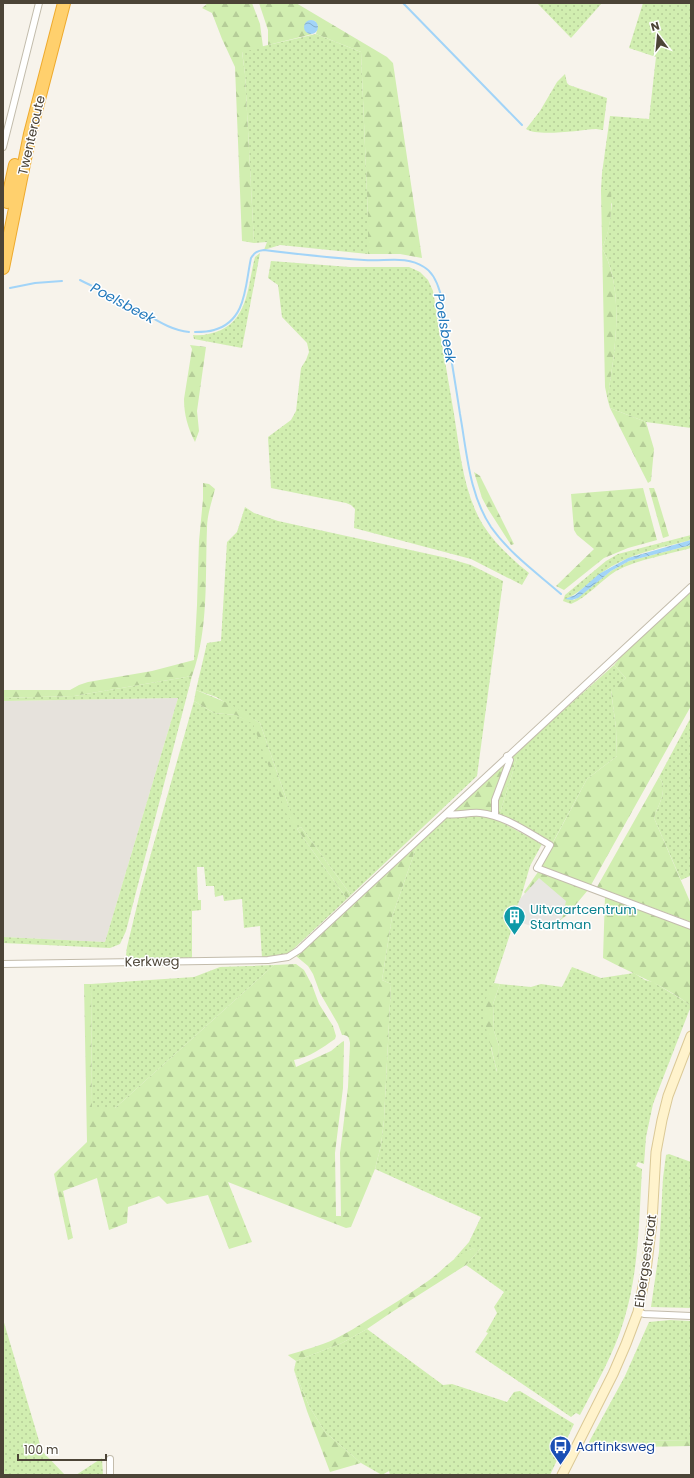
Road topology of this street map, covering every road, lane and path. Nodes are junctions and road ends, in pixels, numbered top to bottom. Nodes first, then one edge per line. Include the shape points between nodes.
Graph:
1 (39, 3) edge
2 (56, 3) edge
3 (64, 3) edge
4 (3, 147) edge
5 (3, 224) edge
6 (3, 268) edge
7 (691, 587) edge
8 (508, 756) junction
9 (446, 814) junction
10 (495, 816) junction
11 (691, 926) edge
12 (3, 964) edge
13 (691, 1036) edge
14 (638, 1312) junction
15 (691, 1316) edge
16 (110, 1459) dead end
17 (110, 1475) edge
18 (562, 1475) edge

1 - 4 street
2 - 5 highway, Twenteroute via 30,99
3 - 6 highway, Twenteroute via 30,134
7 - 8 street, Kerkweg
8 - 9 street, Kerkweg
8 - 10 street via 510,760 495,800
9 - 10 street via 478,813
9 - 12 street, Kerkweg via 299,950 288,957 276,960
10 - 11 street via 550,845 537,868
13 - 14 main road, Eibergsestraat via 668,1096 662,1120 656,1152 646,1271
14 - 15 street
14 - 18 main road, Eibergsestraat via 614,1374
16 - 17 street

